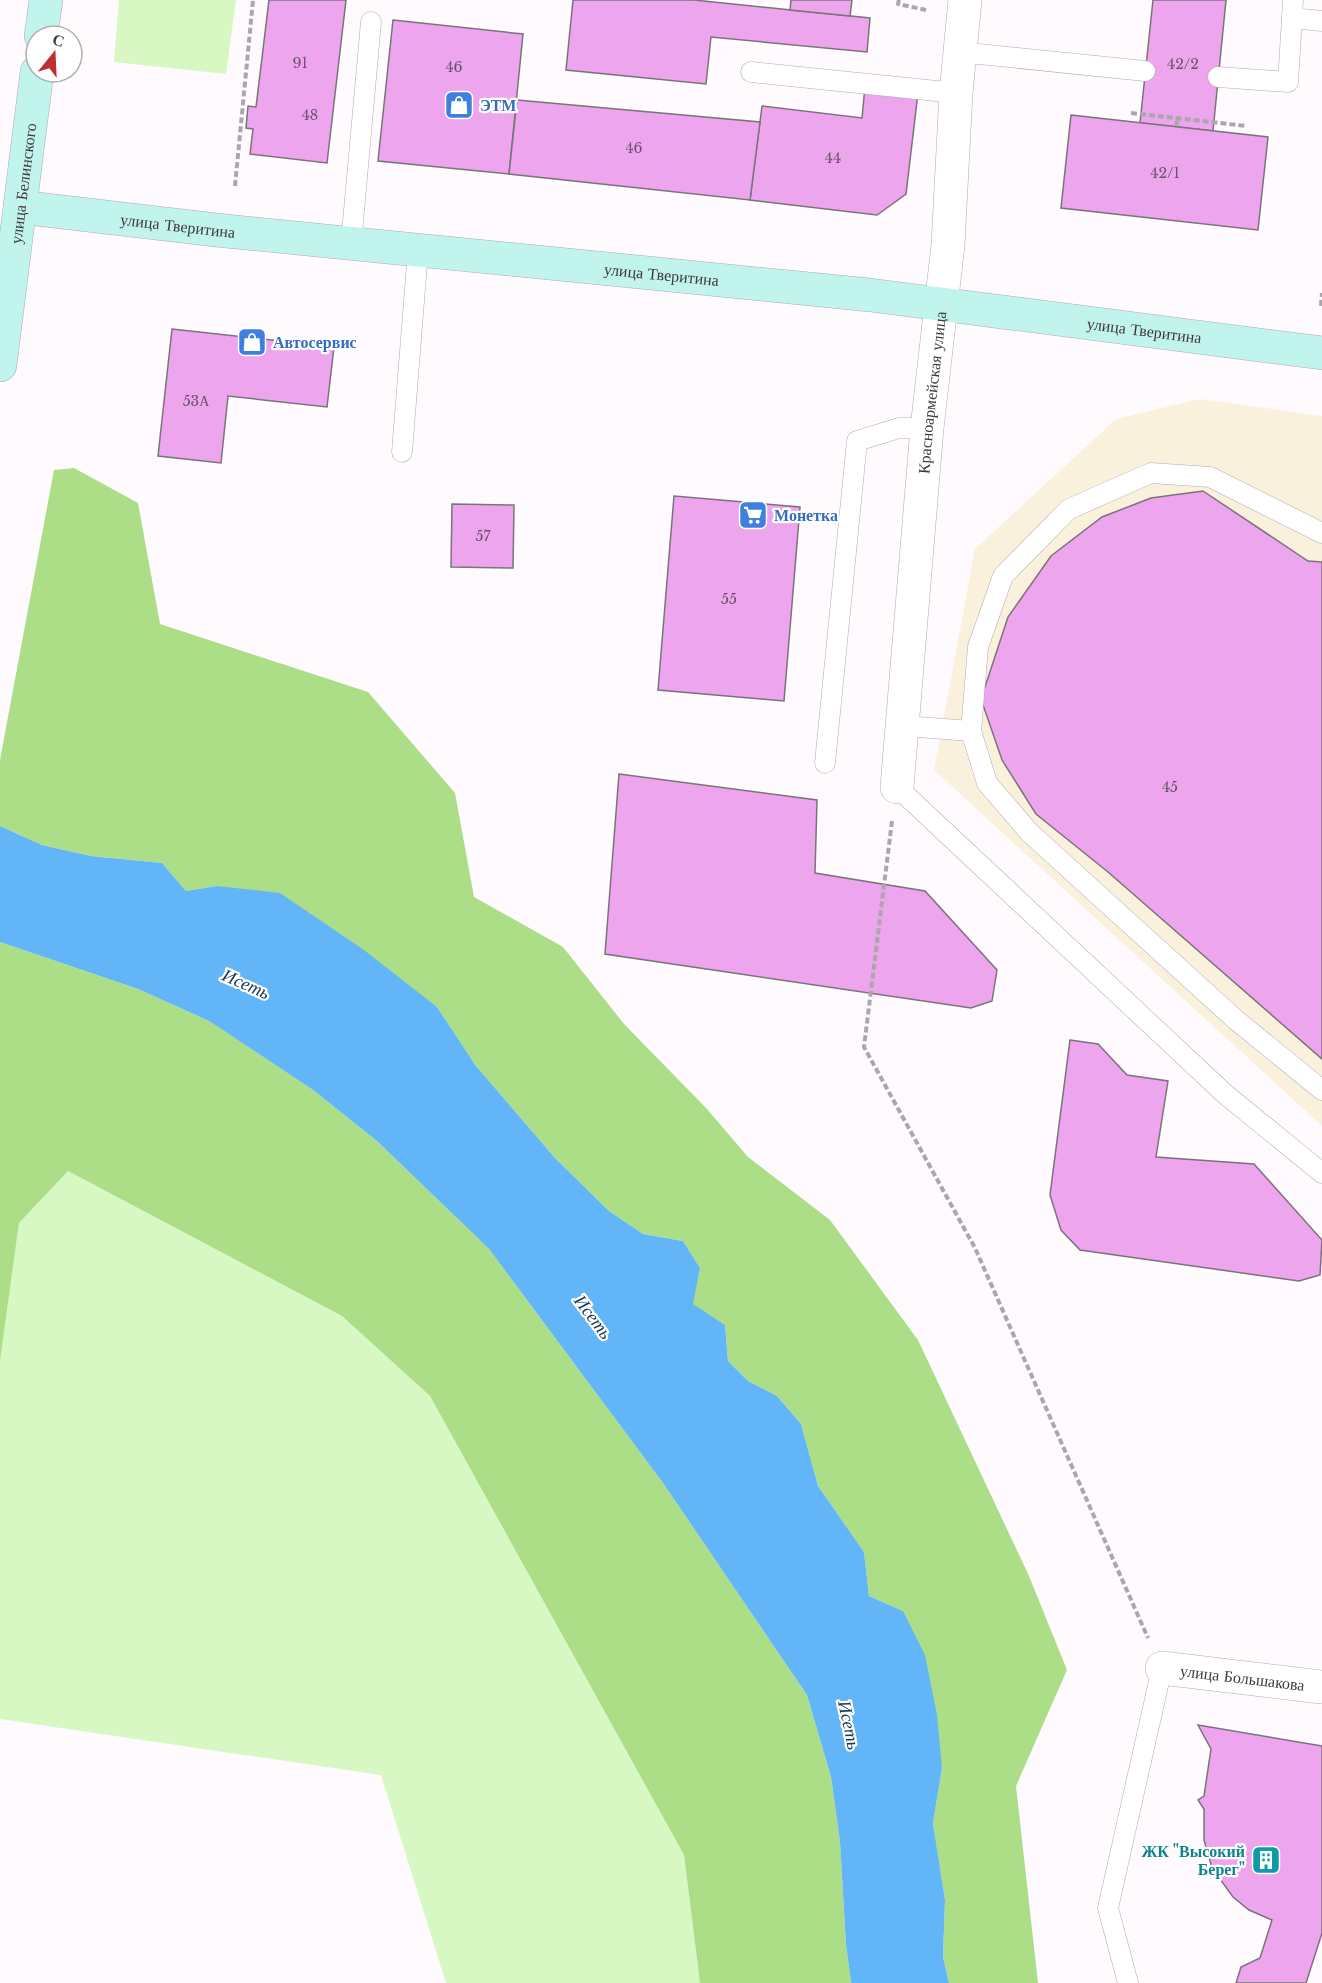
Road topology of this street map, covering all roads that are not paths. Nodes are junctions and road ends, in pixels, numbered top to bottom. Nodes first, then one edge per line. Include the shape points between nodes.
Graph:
1 (46, 0) edge
2 (965, 0) edge
3 (1293, 9) edge
4 (1322, 21) edge
5 (371, 22) dead end
6 (43, 24) edge
7 (959, 52) junction
8 (1145, 70) dead end
9 (751, 72) dead end
10 (1218, 77) dead end
11 (35, 84) edge
12 (956, 93) junction
13 (10, 206) edge
14 (351, 244) junction
15 (418, 251) junction
16 (942, 306) junction
17 (1322, 353) edge
18 (0, 365) edge
19 (927, 428) junction
20 (402, 452) dead end
21 (1322, 533) edge
22 (904, 726) junction
23 (971, 730) junction
24 (825, 763) dead end
25 (897, 787) joint
26 (1322, 1090) edge
27 (1322, 1173) edge
28 (1162, 1668) joint
29 (1322, 1687) edge
30 (1128, 1983) edge

1 - 6 street
2 - 7 street, Красноармейская улица
3 - 4 lane
3 - 10 lane via 1288,82
5 - 14 lane
7 - 8 lane
7 - 12 street, Красноармейская улица
9 - 12 lane
11 - 13 street, улица Белинского
12 - 16 street, Красноармейская улица
13 - 14 street, улица Тверитина
13 - 18 street, улица Белинского
14 - 15 street, улица Тверитина
15 - 16 street, улица Тверитина via 870,295
15 - 20 lane
16 - 17 street, улица Тверитина
16 - 19 street, Красноармейская улица
19 - 22 street, Красноармейская улица
19 - 24 lane via 899,428 857,441
21 - 23 lane via 1210,477 1150,473 1069,509 1003,576 978,647
22 - 23 lane
22 - 25 street, Красноармейская улица
23 - 26 lane via 987,783 1030,833 1236,1020
25 - 27 lane via 1225,1094
28 - 29 street, улица Большакова
28 - 30 lane via 1108,1908

